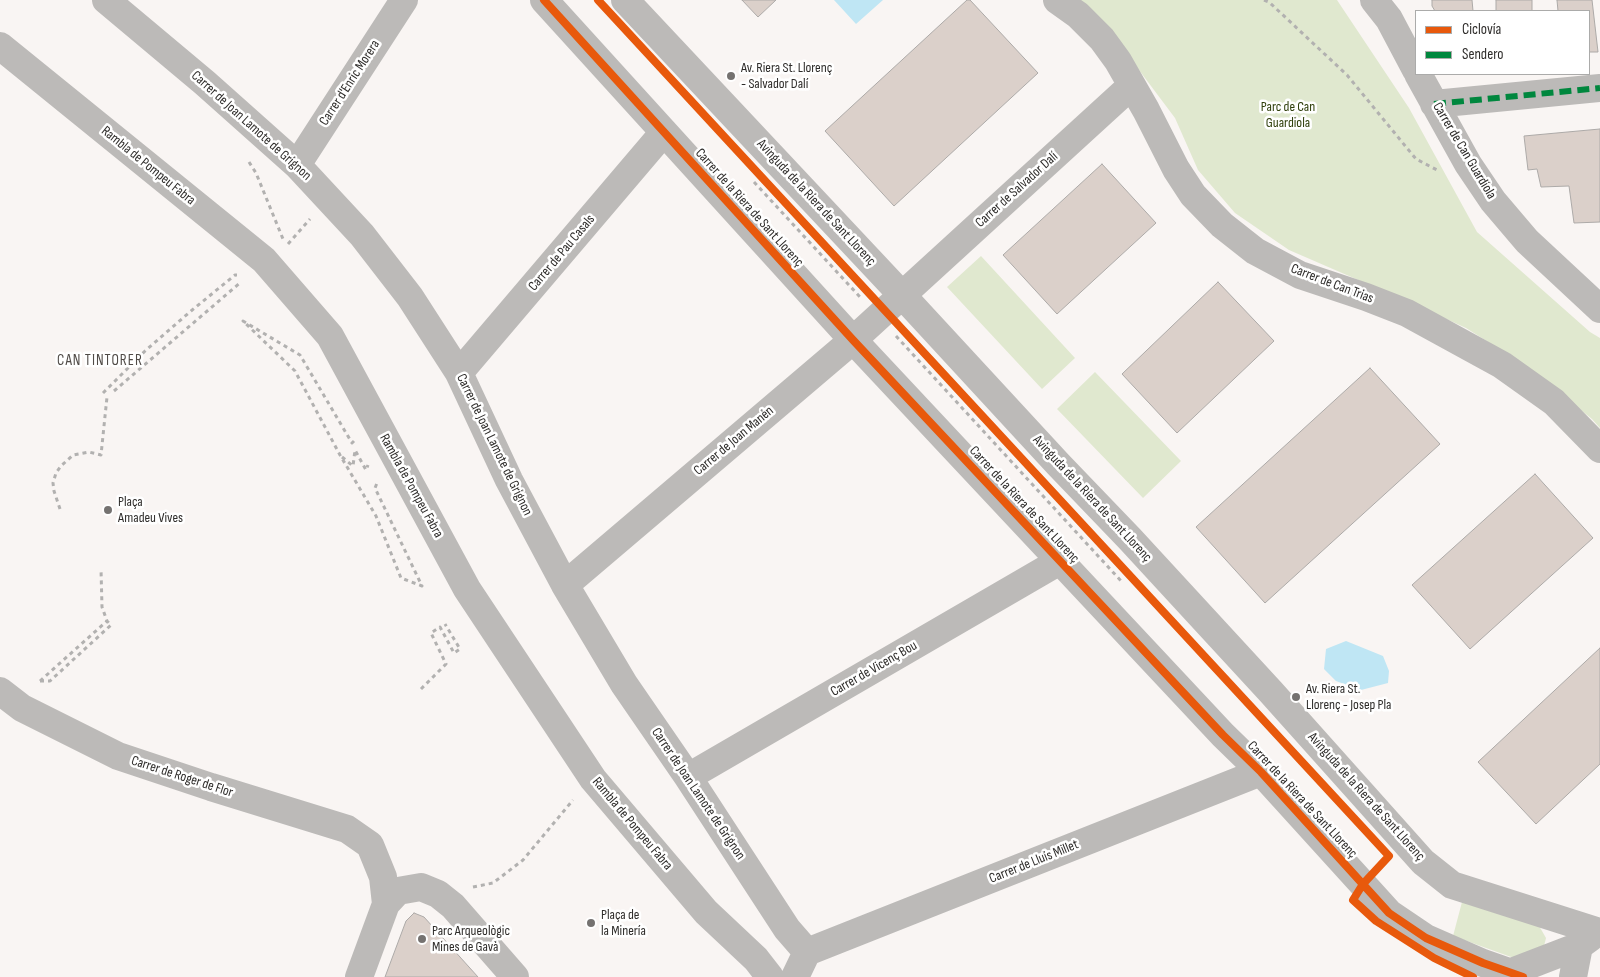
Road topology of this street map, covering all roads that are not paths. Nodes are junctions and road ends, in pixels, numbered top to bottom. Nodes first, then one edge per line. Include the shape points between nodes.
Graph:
1 (404, 0) edge
2 (544, 0) edge
3 (625, 0) edge
4 (1057, 0) edge
5 (1374, 0) edge
6 (118, 4) edge
7 (0, 46) edge
8 (1415, 68) edge
9 (1419, 75) edge
10 (1131, 86) junction
11 (1600, 88) edge
12 (1434, 104) junction
13 (664, 132) junction
14 (297, 165) junction
15 (902, 295) junction
16 (1600, 309) edge
17 (853, 340) junction
18 (459, 373) junction
19 (1600, 449) edge
20 (1060, 561) junction
21 (565, 585) junction
22 (0, 691) edge
23 (1261, 772) junction
24 (688, 778) junction
25 (386, 904) junction
26 (787, 929) junction
27 (1593, 937) edge
28 (807, 952) junction
29 (763, 968) edge
30 (1498, 973) edge
31 (359, 977) edge
32 (516, 977) edge
33 (795, 977) edge
34 (1573, 977) edge

1 - 14 street, Carrer d'Enric Morera
2 - 13 street, Carrer de la Riera de Sant Llorenç
3 - 15 street, Avinguda de la Riera de Sant Llorenç
4 - 10 street, Carrer de Can Trias via 1102,39
5 - 8 street via 1389,19
6 - 14 street, Carrer de Joan Lamote de Grignon
7 - 29 street, Rambla de Pompeu Fabra via 264,260 330,336 467,589 593,779 706,912
9 - 12 street, Carrer de Can Guardiola
10 - 15 street, Carrer de Salvador Dalí
10 - 19 street, Carrer de Can Trias via 1193,195 1222,225 1255,251 1300,275 1407,313 1502,365 1554,402
11 - 12 street
12 - 16 street, Carrer de Can Guardiola via 1493,201 1527,241
13 - 17 street, Carrer de la Riera de Sant Llorenç
13 - 18 street, Carrer de Pau Casals
14 - 18 street, Carrer de Joan Lamote de Grignon via 362,235 410,296
15 - 17 street, Carrer de Joan Manén
15 - 27 street, Avinguda de la Riera de Sant Llorenç via 1264,684 1423,862 1452,884
17 - 20 street, Carrer de la Riera de Sant Llorenç
17 - 21 street, Carrer de Joan Manén
18 - 21 street, Carrer de Joan Lamote de Grignon via 509,480
20 - 23 street, Carrer de la Riera de Sant Llorenç
20 - 24 street, Carrer de Vicenç Bou
21 - 24 street, Carrer de Joan Lamote de Grignon via 624,684
22 - 25 street, Carrer de Roger de Flor via 22,708 118,756 347,829 370,845 383,877
23 - 28 street, Carrer de Lluís Millet
23 - 30 street, Carrer de la Riera de Sant Llorenç via 1388,913 1426,938
24 - 26 street, Carrer de Joan Lamote de Grignon
25 - 31 street
25 - 32 street via 398,891 421,887 438,894 453,906
26 - 28 street, Carrer de Joan Lamote de Grignon
26 - 29 street
27 - 30 street
27 - 34 street
28 - 33 street

